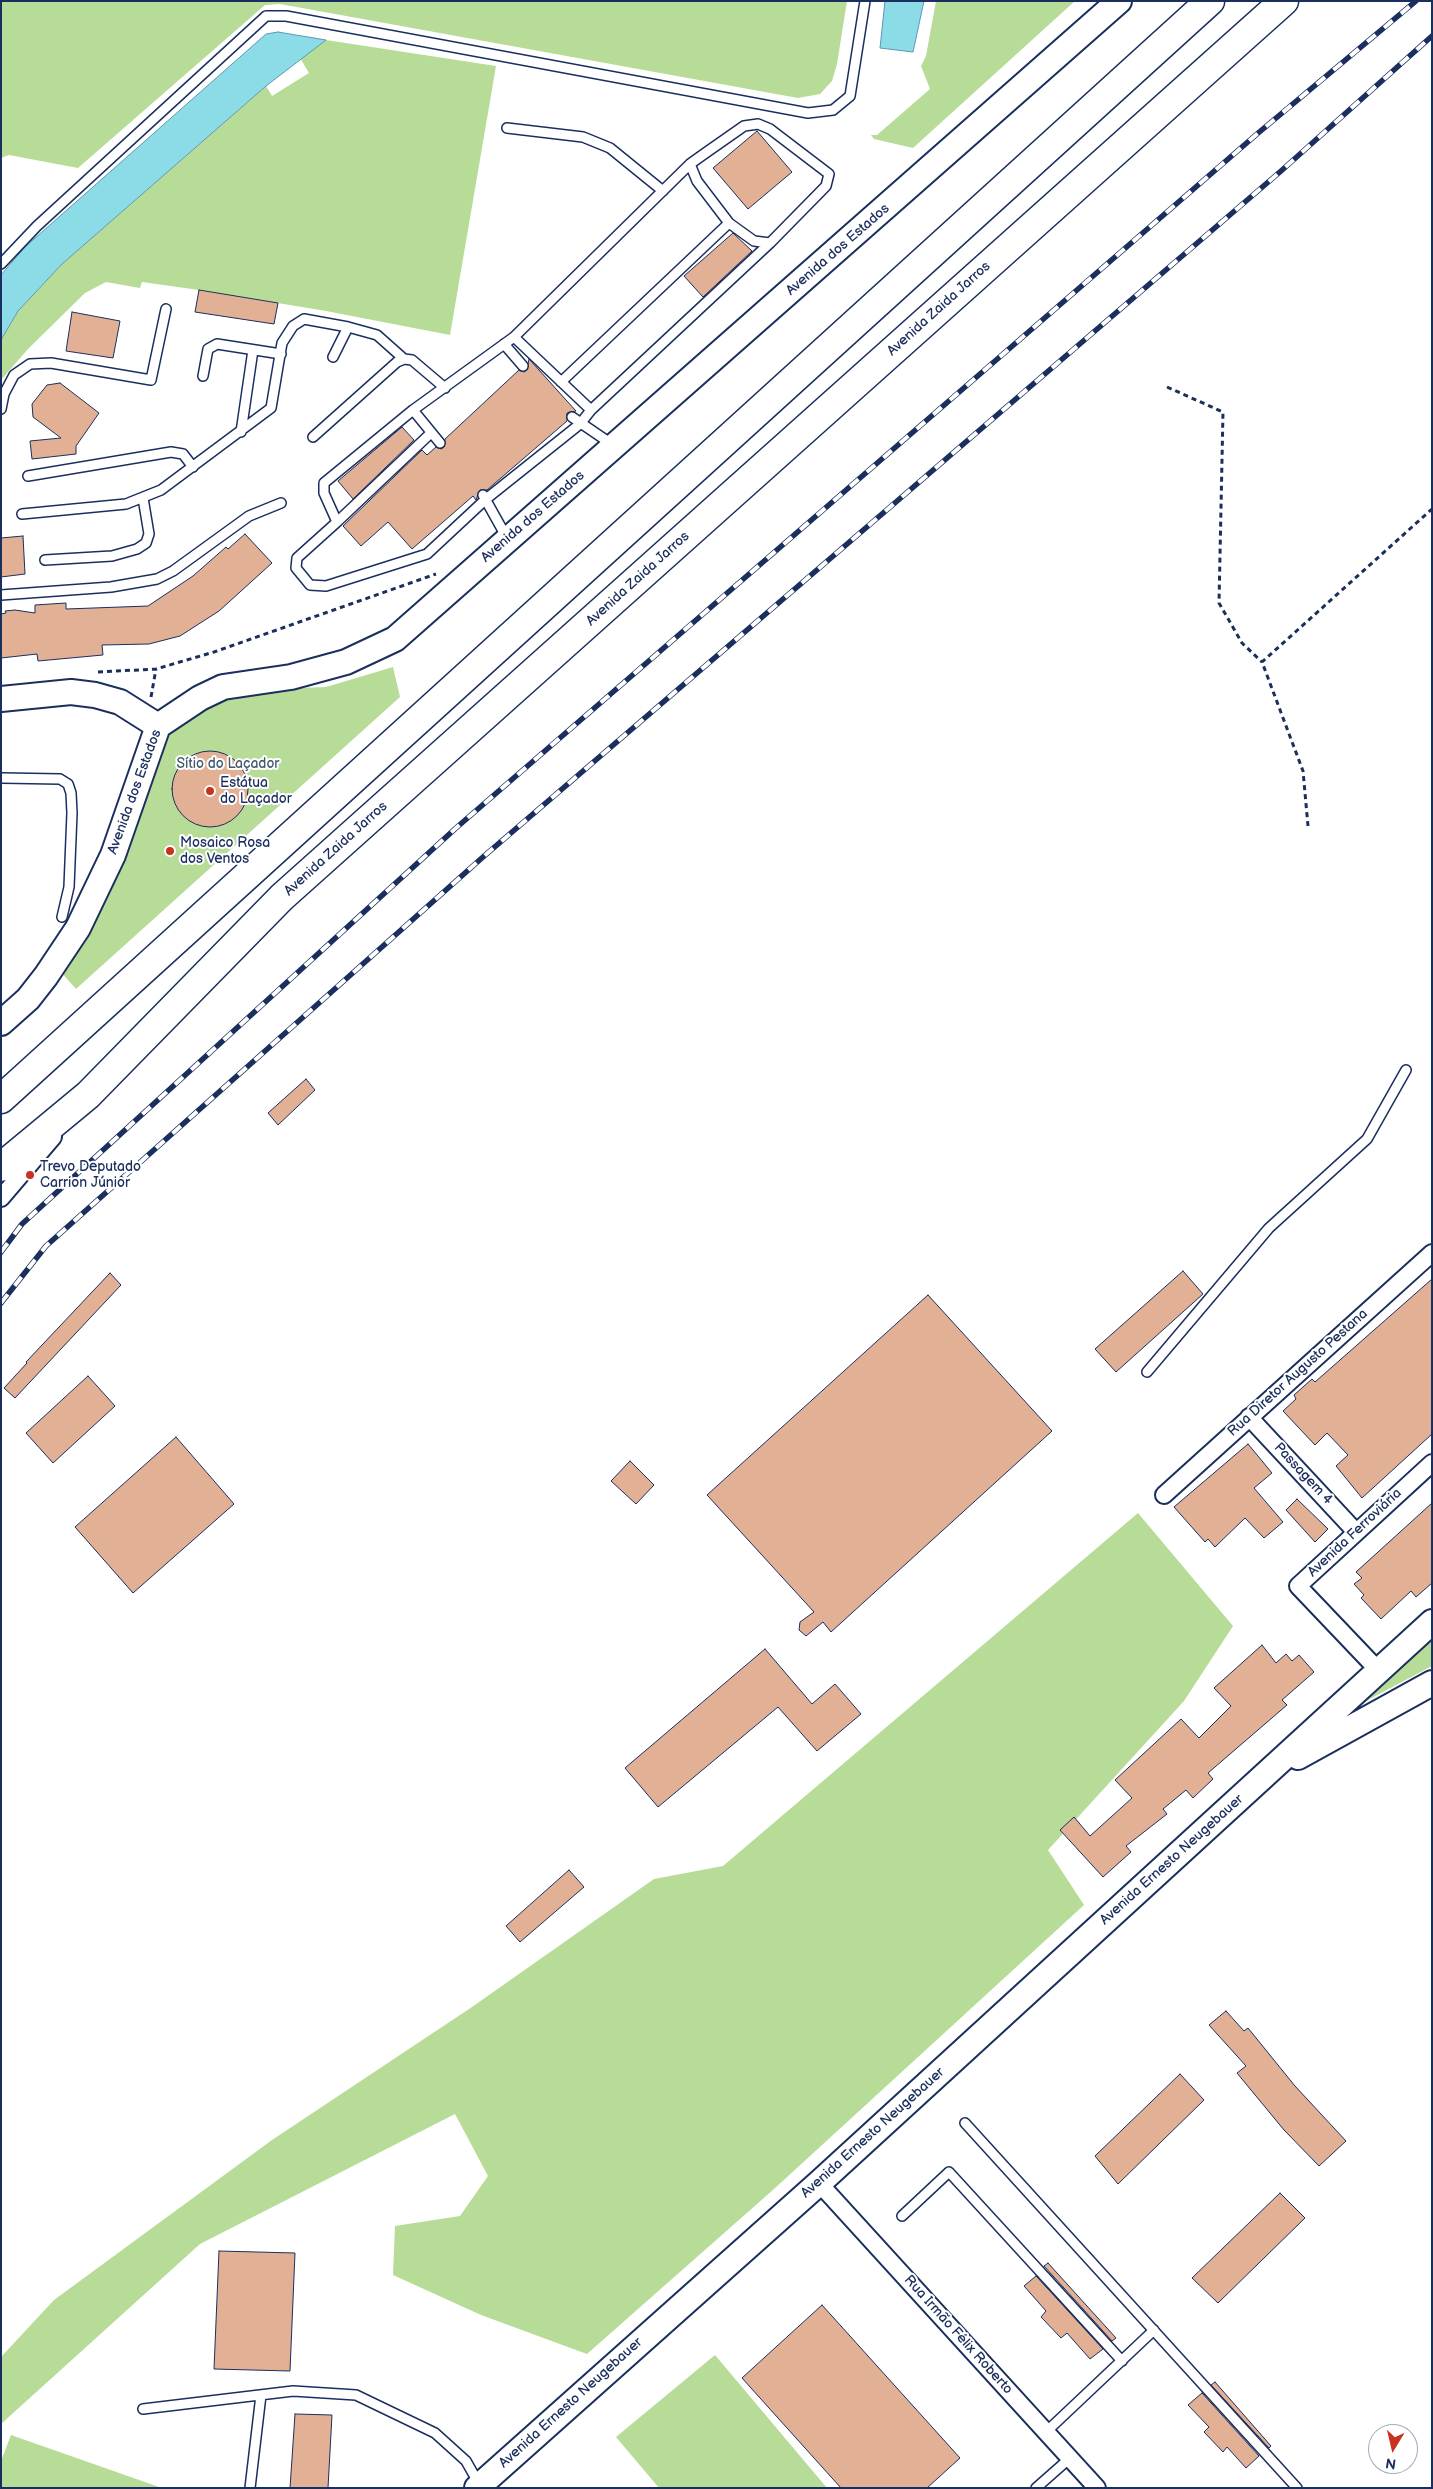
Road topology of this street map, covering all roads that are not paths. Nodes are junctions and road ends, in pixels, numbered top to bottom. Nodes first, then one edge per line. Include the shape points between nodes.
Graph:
1 (865, 1) edge
2 (1119, 1) edge
3 (1210, 1) edge
4 (1284, 1) edge
5 (507, 128) dead end
6 (690, 164) junction
7 (663, 190) junction
8 (729, 223) junction
9 (770, 244) junction
10 (1, 264) edge
11 (166, 308) dead end
12 (348, 326) junction
13 (514, 337) junction
14 (504, 344) junction
15 (253, 350) junction
16 (281, 354) junction
17 (334, 357) dead end
18 (404, 359) junction
19 (523, 366) dead end
20 (203, 376) dead end
21 (561, 382) junction
22 (445, 388) junction
23 (1, 409) edge
24 (413, 410) junction
25 (591, 410) junction
26 (572, 417) dead end
27 (580, 424) junction
28 (241, 432) junction
29 (431, 433) junction
30 (313, 437) dead end
31 (440, 443) dead end
32 (615, 447) junction
33 (193, 467) junction
34 (28, 476) dead end
35 (485, 497) junction
36 (143, 498) junction
37 (281, 503) dead end
38 (22, 514) dead end
39 (337, 522) junction
40 (507, 539) junction
41 (45, 560) dead end
42 (1, 595) edge
43 (1, 699) edge
44 (151, 721) junction
45 (2, 778) edge
46 (62, 917) dead end
47 (1, 1023) edge
48 (1406, 1070) dead end
49 (88, 1095) junction
50 (1, 1099) edge
51 (1, 1167) edge
52 (1, 1180) edge
53 (1, 1198) edge
54 (1432, 1253) edge
55 (1147, 1372) dead end
56 (1249, 1417) junction
57 (1432, 1463) edge
58 (1164, 1495) dead end
59 (1356, 1532) junction
60 (1432, 1622) edge
61 (1378, 1670) junction
62 (1432, 1683) edge
63 (1266, 1774) junction
64 (965, 2123) dead end
65 (818, 2183) junction
66 (902, 2216) dead end
67 (1154, 2330) junction
68 (1122, 2361) junction
69 (261, 2395) junction
70 (143, 2409) dead end
71 (1046, 2432) junction
72 (1070, 2458) junction
73 (478, 2487) edge
74 (250, 2488) edge
75 (1036, 2488) edge
76 (1097, 2488) edge
77 (1297, 2488) edge

1 - 10 lane via 850,96 833,110 808,113 286,16 266,16 37,226
2 - 32 street, Avenida dos Estados
3 - 50 highway
4 - 49 highway, Avenida Zaida Jarros via 282,897
5 - 7 lane via 583,137 601,144
6 - 7 lane
6 - 8 lane via 697,180
6 - 9 lane via 744,126 758,124 770,129 829,174 826,186
7 - 13 lane
8 - 9 lane via 754,241
8 - 21 lane
9 - 25 lane
11 - 23 lane via 151,380 51,363 30,364 14,375 4,394
12 - 16 lane via 304,319 293,326 282,343
12 - 17 lane
12 - 18 lane via 377,335
13 - 14 lane
13 - 21 lane
14 - 19 lane
14 - 22 lane
15 - 16 lane
15 - 20 lane via 217,344 208,349
15 - 28 lane
16 - 28 lane via 271,408
18 - 22 lane via 412,360
18 - 30 lane
21 - 25 lane
22 - 24 lane
24 - 29 lane
24 - 39 lane via 324,483 324,493
25 - 27 lane
26 - 27 lane
27 - 32 lane
27 - 35 lane
28 - 33 lane
29 - 31 lane
29 - 39 lane
32 - 40 street, Avenida dos Estados
33 - 34 lane via 183,454 171,452
33 - 36 lane via 161,490
35 - 39 lane via 427,554 326,586 310,585 295,563 297,558
35 - 40 lane
36 - 38 lane via 126,504
36 - 41 lane via 149,534 146,543 137,549 112,556
37 - 42 lane via 249,516 157,579 111,587
40 - 44 street, Avenida dos Estados via 394,639 372,652 291,677 223,687
43 - 44 street via 71,692 95,695 120,702
44 - 47 street, Avenida dos Estados via 113,855 78,928 63,954 28,999
45 - 46 lane via 60,780 68,784 72,813 69,887
48 - 55 lane via 1367,1139 1269,1228
49 - 51 highway, Avenida Zaida Jarros
49 - 52 highway
49 - 53 street
54 - 56 street, Rua Diretor Augusto Pestana
56 - 58 street, Rua Diretor Augusto Pestana
56 - 59 street, Passagem 4
57 - 59 street, Avenida Ferroviária
59 - 61 street, Avenida Ferroviária via 1298,1586
60 - 61 street, Avenida Ernesto Neugebauer
61 - 63 street, Avenida Ernesto Neugebauer
62 - 63 street, Avenida Ernesto Neugebauer
63 - 65 street, Avenida Ernesto Neugebauer
64 - 67 lane
65 - 71 street, Rua Irmão Félix Roberto
65 - 73 street, Avenida Ernesto Neugebauer
66 - 68 lane via 949,2172
67 - 68 lane
67 - 77 lane
68 - 71 lane
69 - 70 lane
69 - 73 lane via 293,2391 356,2395 435,2433 466,2462
69 - 74 lane
71 - 72 street, Rua Irmão Félix Roberto
72 - 75 lane
72 - 76 street, Rua Irmão Félix Roberto

